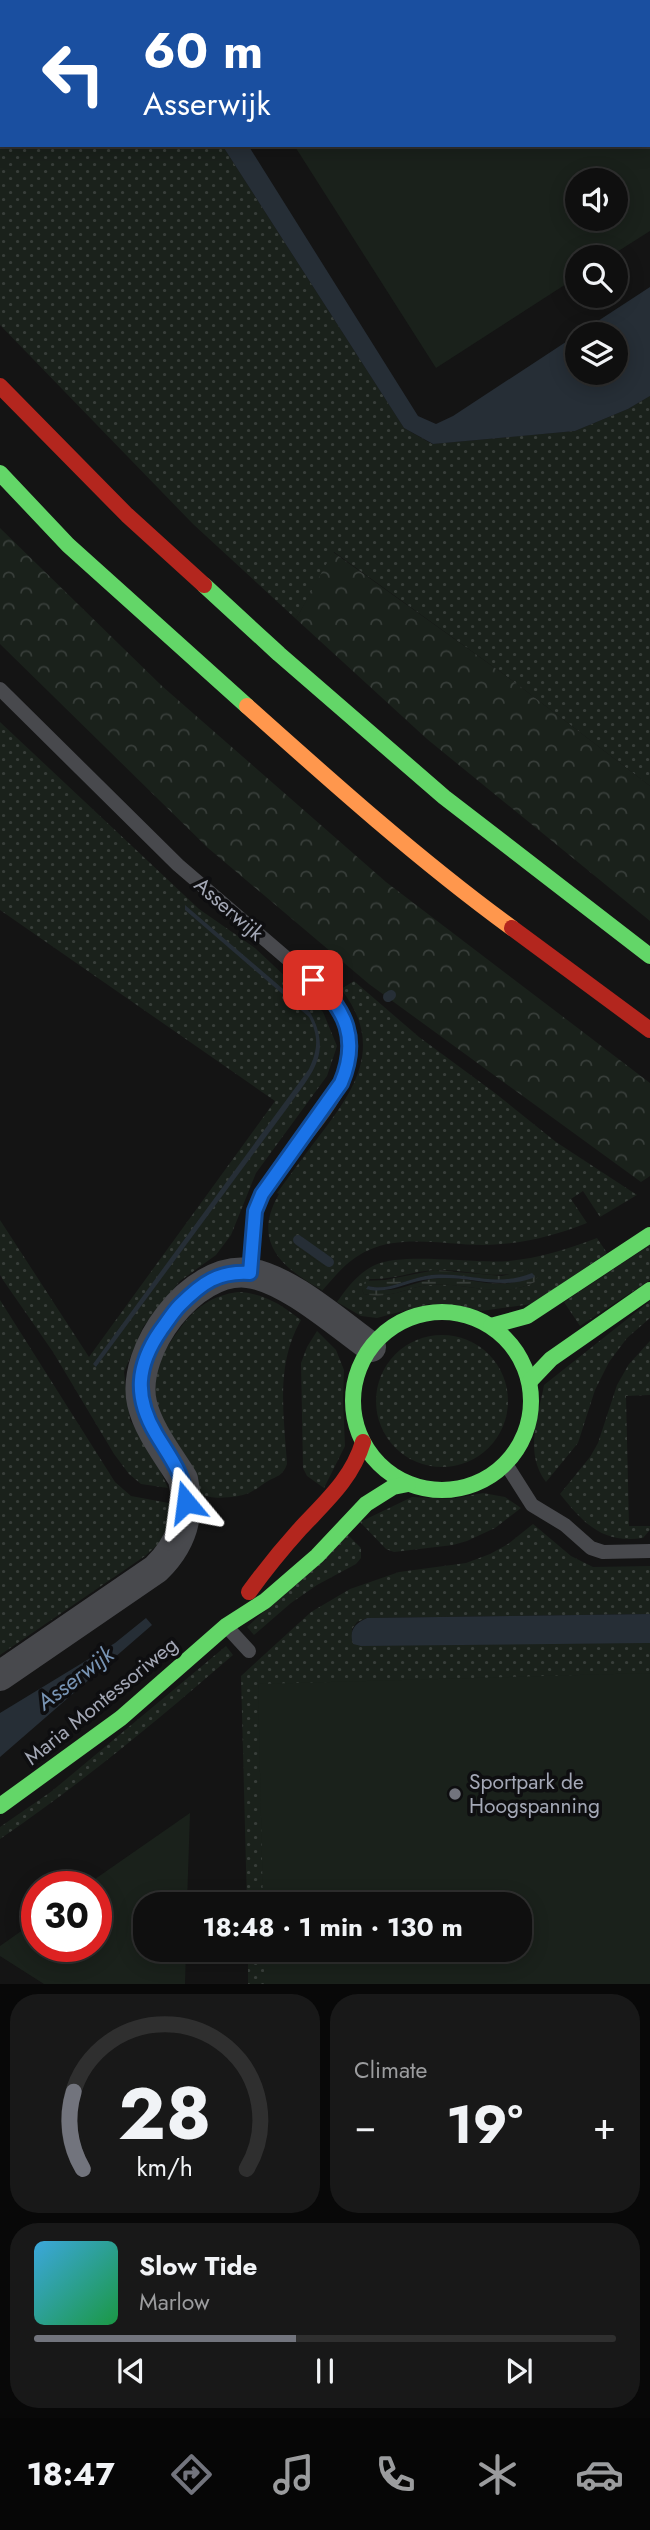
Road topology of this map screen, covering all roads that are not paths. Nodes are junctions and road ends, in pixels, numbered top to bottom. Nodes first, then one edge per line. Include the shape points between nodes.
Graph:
1 (0, 386) edge
2 (0, 472) edge
3 (0, 689) edge
4 (650, 956) edge
5 (650, 1030) edge
6 (650, 1235) edge
7 (250, 1273) junction
8 (650, 1290) edge
9 (491, 1326) junction
10 (372, 1347) junction
11 (530, 1381) junction
12 (363, 1442) junction
13 (506, 1464) junction
14 (408, 1484) junction
15 (650, 1551) edge
16 (226, 1626) junction
17 (249, 1651) dead end
18 (0, 1675) edge
19 (0, 1806) edge

1 - 4 main road via 127,515 279,654 444,797
2 - 5 main road via 68,545 363,810 460,890
3 - 7 lane, Asserwijk via 178,865 332,997 341,1013 348,1030 349,1064 330,1102 262,1194 255,1211
6 - 9 main road via 527,1316
7 - 10 street via 284,1286
7 - 18 street via 219,1276 195,1291 177,1308 144,1361 142,1403 186,1490 185,1524 176,1546 156,1569
8 - 11 main road via 551,1359
9 - 10 main road via 460,1314 427,1313 396,1325
9 - 11 main road via 516,1350
10 - 12 main road via 362,1361 354,1393
11 - 13 main road via 526,1434
12 - 14 main road via 382,1467
12 - 16 main road, Maria Montessoriweg via 360,1456 342,1484 297,1533
13 - 14 main road via 468,1488 437,1491
13 - 15 lane via 532,1506 565,1525 591,1548
14 - 16 main road, Maria Montessoriweg via 393,1487 366,1504 317,1556 265,1601
16 - 17 lane
16 - 19 main road, Maria Montessoriweg via 121,1718

